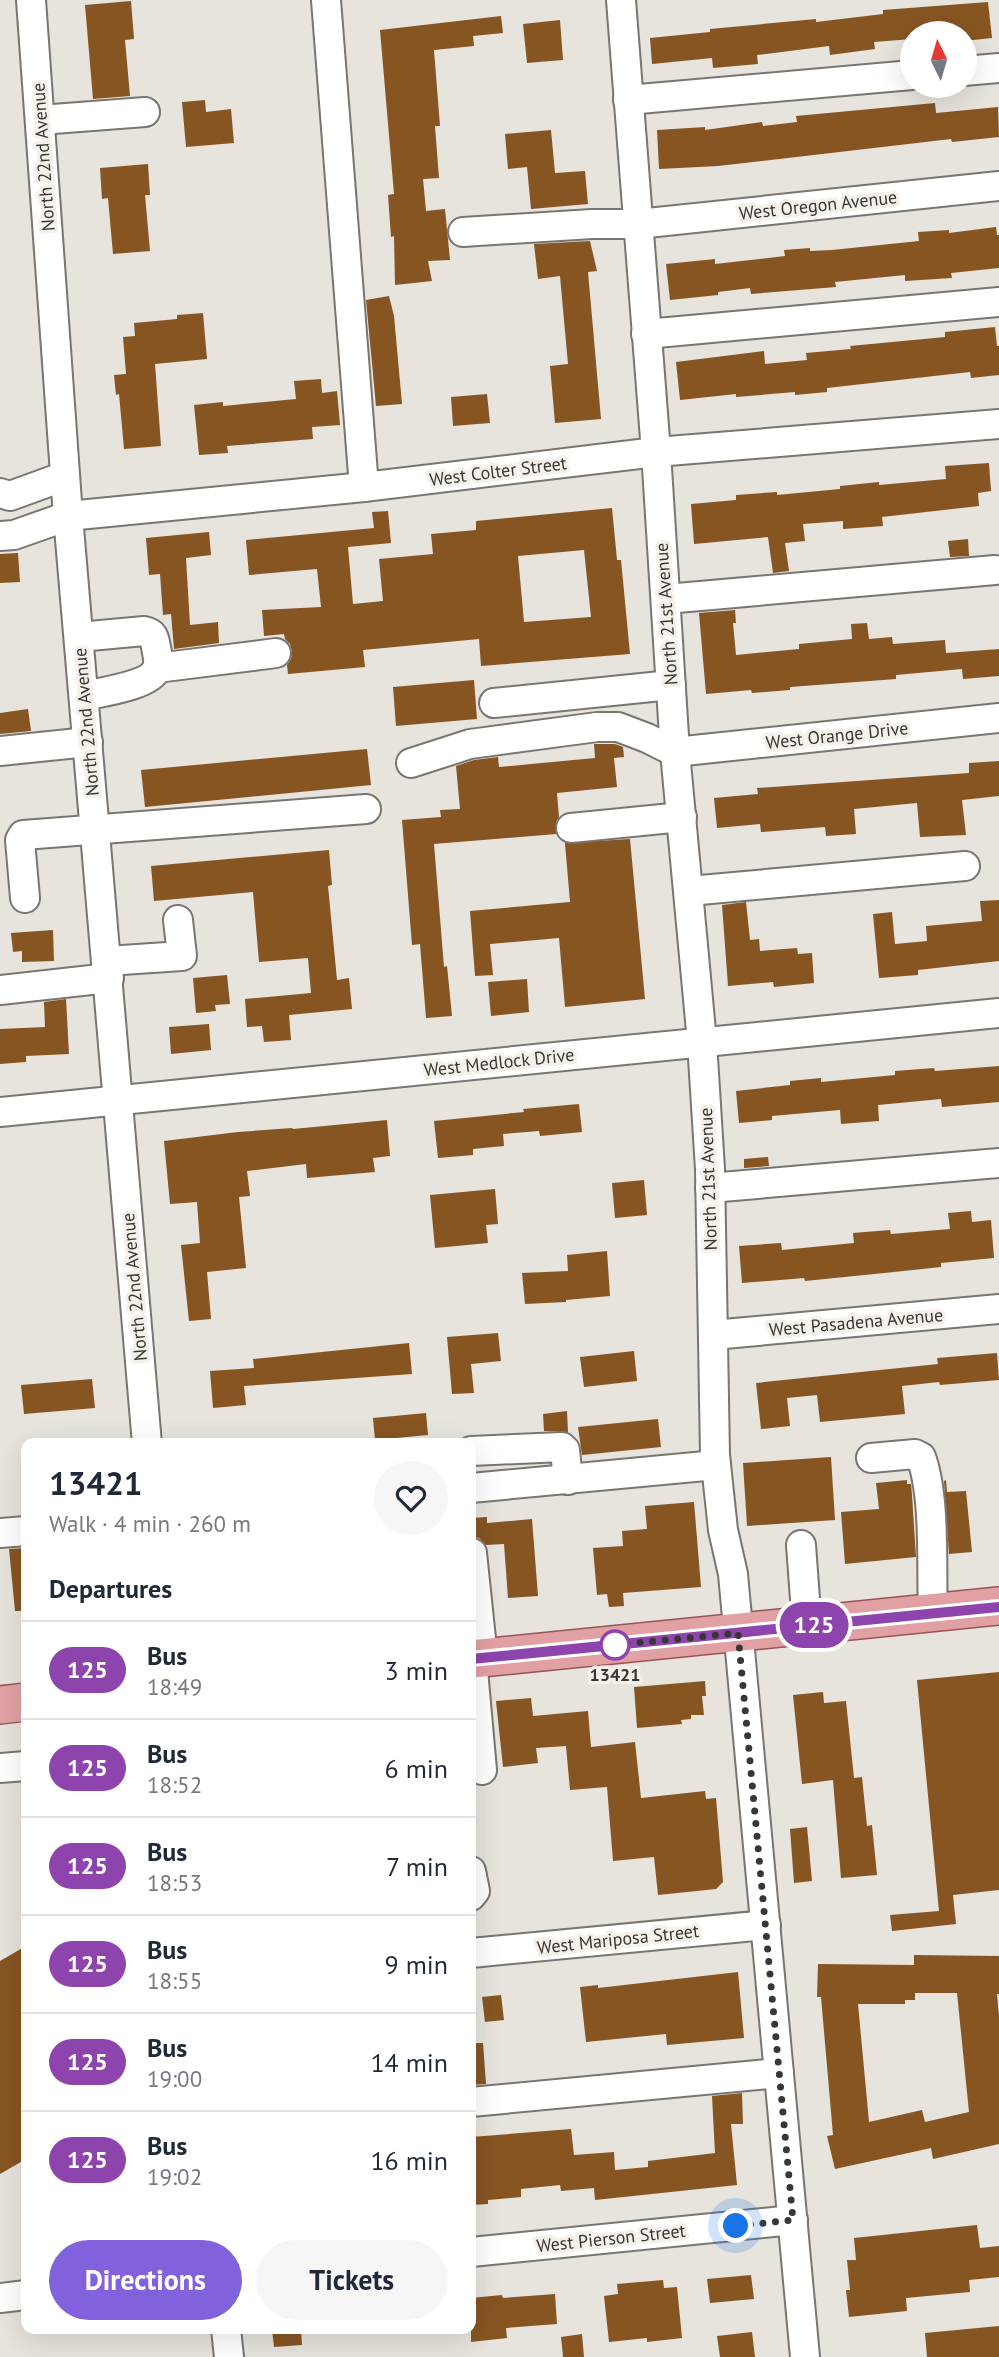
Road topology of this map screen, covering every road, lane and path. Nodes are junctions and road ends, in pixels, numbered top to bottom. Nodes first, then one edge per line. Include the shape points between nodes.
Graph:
1 (32, 0) edge
2 (326, 0) edge
3 (621, 0) edge
4 (999, 68) edge
5 (977, 70) edge
6 (900, 76) edge
7 (628, 100) junction
8 (145, 112) dead end
9 (40, 120) junction
10 (999, 186) edge
11 (638, 223) junction
12 (463, 232) dead end
13 (999, 302) edge
14 (646, 334) junction
15 (999, 424) edge
16 (656, 452) junction
17 (65, 476) junction
18 (364, 487) junction
19 (0, 493) edge
20 (68, 516) junction
21 (0, 536) edge
22 (995, 570) dead end
23 (666, 599) junction
24 (79, 637) junction
25 (276, 653) dead end
26 (157, 668) junction
27 (671, 685) junction
28 (84, 696) junction
29 (494, 703) dead end
30 (999, 718) edge
31 (88, 742) junction
32 (0, 751) edge
33 (675, 752) junction
34 (411, 763) dead end
35 (366, 809) dead end
36 (682, 817) junction
37 (96, 828) junction
38 (571, 828) dead end
39 (965, 866) dead end
40 (689, 891) junction
41 (25, 898) dead end
42 (178, 920) dead end
43 (108, 970) junction
44 (0, 990) edge
45 (999, 1013) edge
46 (702, 1042) junction
47 (119, 1099) junction
48 (0, 1112) edge
49 (999, 1163) edge
50 (710, 1188) junction
51 (999, 1309) edge
52 (713, 1335) junction
53 (147, 1438) edge
54 (476, 1451) edge
55 (872, 1458) dead end
56 (716, 1465) junction
57 (568, 1480) junction
58 (476, 1488) edge
59 (21, 1531) edge
60 (0, 1533) edge
61 (801, 1545) dead end
62 (999, 1606) edge
63 (933, 1613) junction
64 (807, 1626) junction
65 (738, 1633) junction
66 (476, 1659) edge
67 (476, 1675) edge
68 (21, 1703) edge
69 (0, 1705) edge
70 (21, 1766) edge
71 (0, 1768) edge
72 (482, 1770) dead end
73 (766, 1924) junction
74 (476, 1953) edge
75 (779, 2073) junction
76 (476, 2102) edge
77 (793, 2220) junction
78 (476, 2252) edge
79 (21, 2296) edge
80 (0, 2298) edge
81 (227, 2334) edge
82 (229, 2357) edge
83 (805, 2357) edge

1 - 9 street, North 22nd Avenue
2 - 18 street
3 - 7 street, North 21st Avenue
4 - 5 street
6 - 7 street
7 - 11 street, North 21st Avenue
8 - 9 street
9 - 17 street, North 22nd Avenue
10 - 11 street, West Oregon Avenue
11 - 12 street, West Oregon Avenue
11 - 14 street, North 21st Avenue
13 - 14 street
14 - 16 street, North 21st Avenue
15 - 16 street, West Colter Street
16 - 18 street, West Colter Street
16 - 23 street, North 21st Avenue
17 - 19 street via 10,496
17 - 20 street, North 22nd Avenue
18 - 20 street, West Colter Street
20 - 21 street, West Colter Street
20 - 24 street, North 22nd Avenue
22 - 23 street
23 - 27 street, North 21st Avenue
24 - 26 street via 151,633
24 - 28 street, North 22nd Avenue
25 - 26 street
26 - 28 street via 142,682
27 - 29 street
27 - 33 street, North 21st Avenue
28 - 31 street, North 22nd Avenue
30 - 33 street, West Orange Drive
31 - 32 street
31 - 37 street, North 22nd Avenue
33 - 34 street via 618,727 597,727 470,744
33 - 36 street, North 21st Avenue
35 - 37 street
36 - 38 street
36 - 40 street, North 21st Avenue
37 - 41 street via 23,835
37 - 43 street, North 22nd Avenue
39 - 40 street
40 - 46 street, North 21st Avenue
42 - 43 street via 182,956
43 - 44 street
43 - 47 street, North 22nd Avenue
45 - 46 street, West Medlock Drive
46 - 47 street, West Medlock Drive
46 - 50 street, North 21st Avenue
47 - 48 street, West Medlock Drive
47 - 53 street, North 22nd Avenue
49 - 50 street
50 - 52 street, North 21st Avenue
51 - 52 street, West Pasadena Avenue
52 - 56 street, North 21st Avenue
54 - 57 street via 562,1447
55 - 63 street via 915,1454 925,1466
56 - 57 street
56 - 65 street, North 21st Avenue
57 - 58 street
59 - 60 street
61 - 64 street
62 - 63 main road
63 - 64 main road
64 - 65 main road
65 - 66 main road
65 - 73 street, North 21st Avenue
67 - 72 street
68 - 69 main road
70 - 71 street
73 - 74 street, West Mariposa Street
73 - 75 street, North 21st Avenue
75 - 76 street
75 - 77 street, North 21st Avenue
77 - 78 street, West Pierson Street
77 - 83 street, North 21st Avenue
79 - 80 street
81 - 82 street

